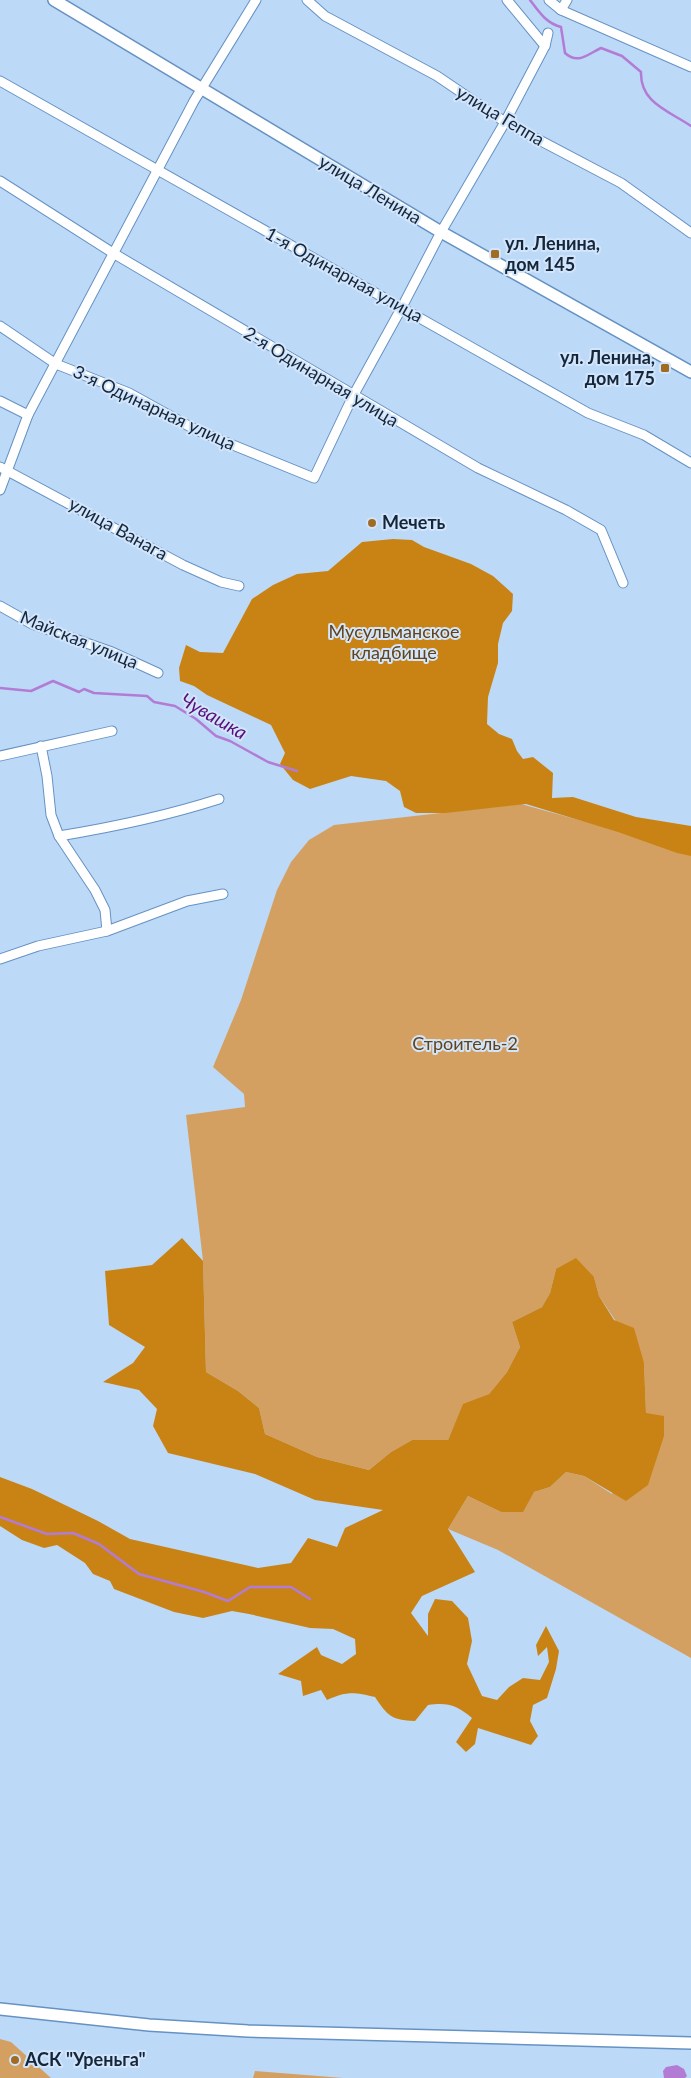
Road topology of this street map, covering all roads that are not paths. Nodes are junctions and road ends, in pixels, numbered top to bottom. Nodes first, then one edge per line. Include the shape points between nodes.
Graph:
1 (54, 0) edge
2 (256, 0) edge
3 (307, 0) edge
4 (508, 0) edge
5 (549, 0) edge
6 (566, 0) edge
7 (561, 10) junction
8 (548, 33) dead end
9 (545, 46) junction
10 (691, 67) edge
11 (0, 81) edge
12 (200, 90) junction
13 (505, 122) junction
14 (158, 171) junction
15 (0, 181) edge
16 (441, 232) junction
17 (691, 233) edge
18 (113, 253) junction
19 (402, 307) junction
20 (0, 326) edge
21 (56, 364) junction
22 (691, 372) edge
23 (353, 396) junction
24 (0, 401) edge
25 (28, 415) junction
26 (691, 463) edge
27 (4, 468) edge
28 (0, 490) edge
29 (623, 583) dead end
30 (239, 586) dead end
31 (0, 606) edge
32 (158, 673) dead end
33 (112, 731) dead end
34 (41, 746) junction
35 (0, 756) edge
36 (219, 799) dead end
37 (59, 836) junction
38 (223, 894) dead end
39 (107, 932) junction
40 (0, 959) edge
41 (0, 2009) edge
42 (691, 2043) edge

1 - 12 main road, улица Ленина
2 - 12 street
3 - 13 street, улица Геппа via 325,16 437,76
4 - 9 street
5 - 7 street
6 - 7 street
7 - 10 street
8 - 9 street
9 - 13 street
11 - 14 street, 1-я Одинарная улица
12 - 14 street
12 - 16 main road, улица Ленина
13 - 16 street
13 - 17 street, улица Геппа via 621,183
14 - 18 street
14 - 19 street, 1-я Одинарная улица
15 - 18 street, 2-я Одинарная улица
16 - 19 street
16 - 22 main road, улица Ленина
18 - 21 street
18 - 23 street, 2-я Одинарная улица
19 - 23 street
19 - 26 street, 1-я Одинарная улица via 588,413 644,435
20 - 21 street, 3-я Одинарная улица
21 - 23 street, 3-я Одинарная улица via 129,393 196,430 314,478
21 - 25 street
23 - 29 street, 2-я Одинарная улица via 478,468 600,530
24 - 25 street
25 - 27 street
27 - 28 street
27 - 30 street, улица Ванага via 183,565 221,582
31 - 32 street, Майская улица via 32,624 112,652
33 - 34 street
34 - 35 street
34 - 37 street via 51,815
36 - 37 street via 167,815
37 - 39 street via 99,896 105,910
38 - 39 street via 187,900
39 - 40 street via 38,946
41 - 42 main road via 149,2025 248,2031

